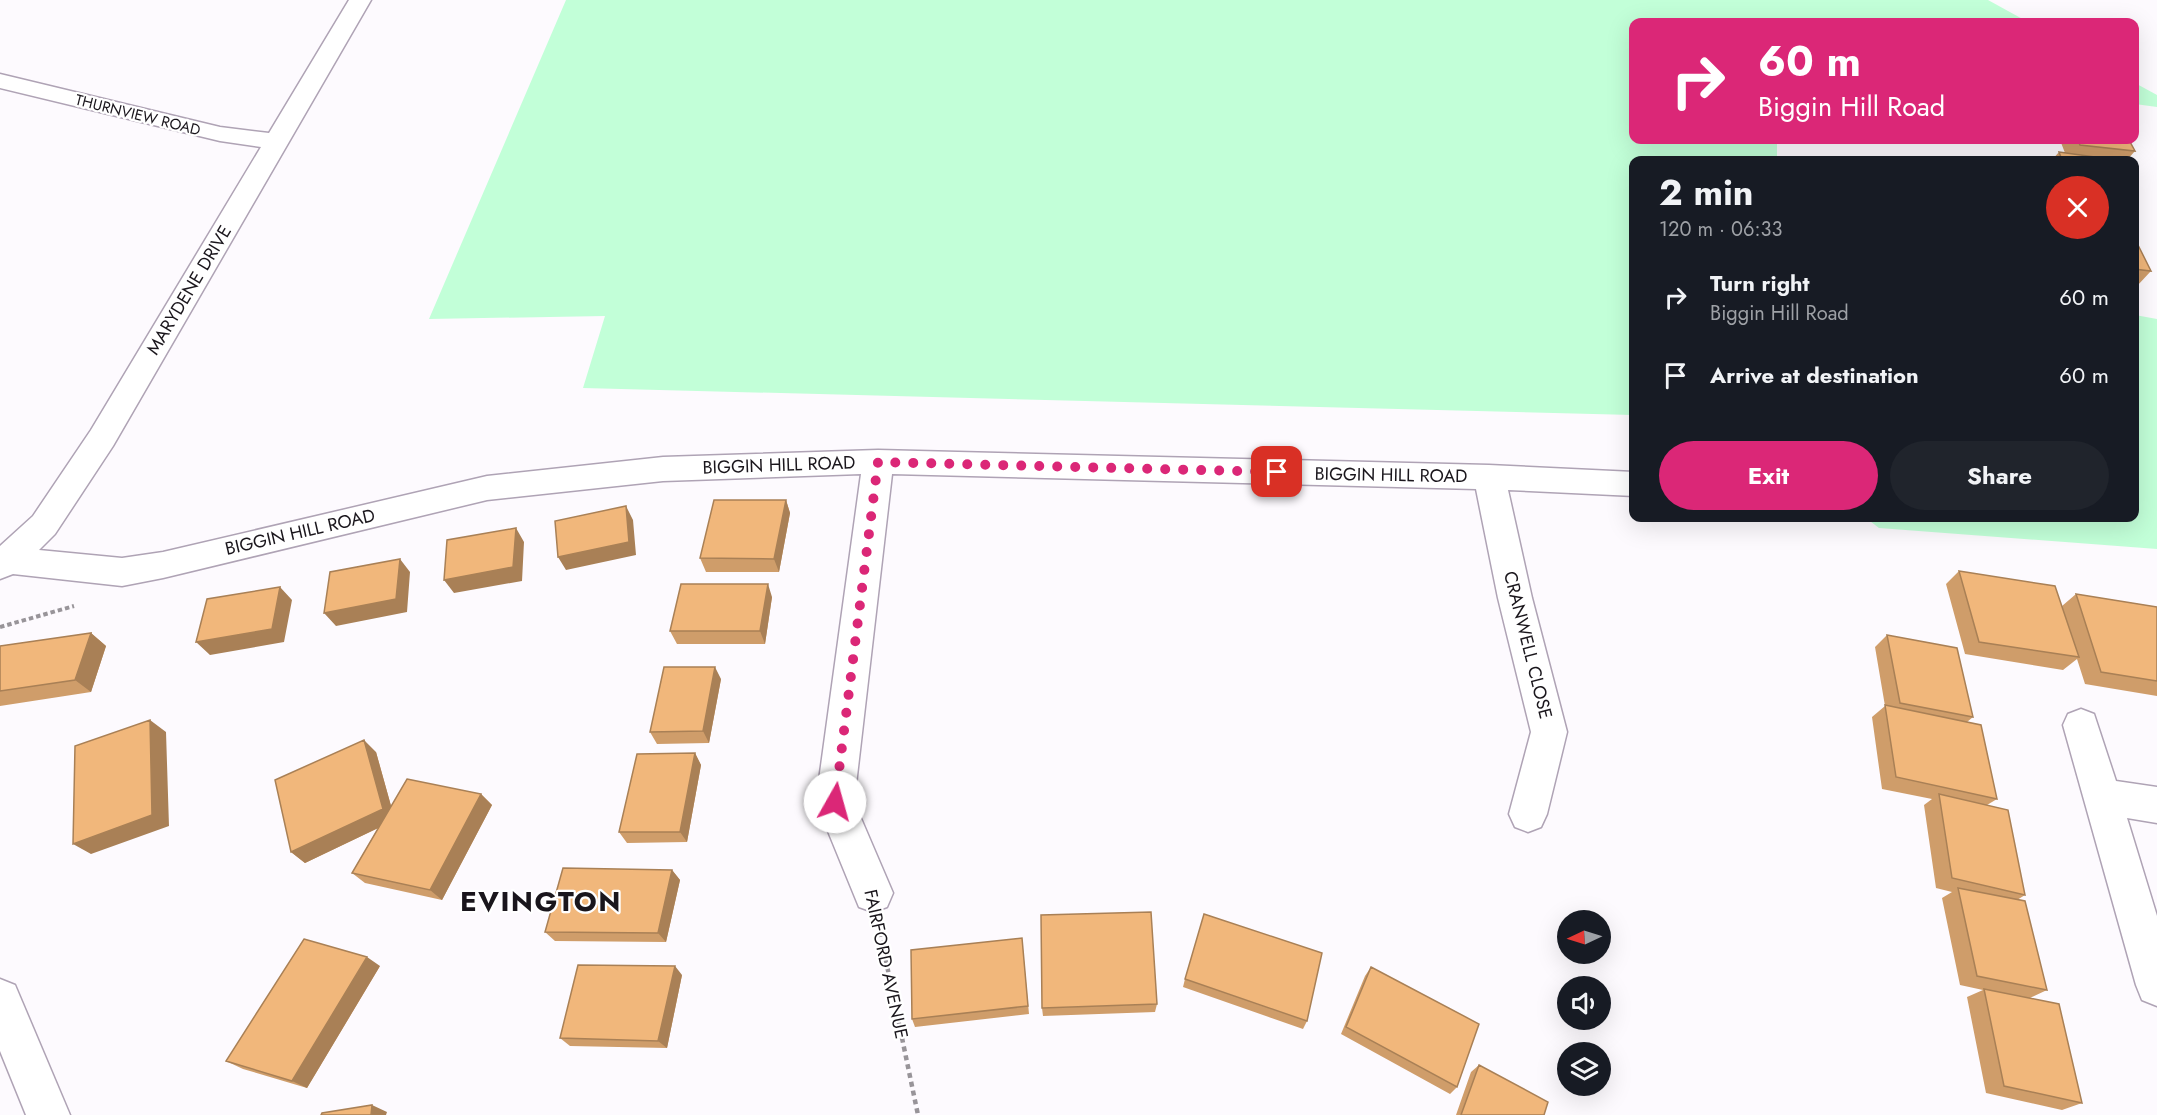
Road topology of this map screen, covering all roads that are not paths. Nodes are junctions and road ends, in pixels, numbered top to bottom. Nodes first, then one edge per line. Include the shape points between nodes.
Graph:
1 (360, 0) edge
2 (0, 81) edge
3 (277, 141) junction
4 (878, 462) junction
5 (1489, 477) junction
6 (1629, 484) edge
7 (4, 563) edge
8 (2081, 725) dead end
9 (2103, 796) junction
10 (2157, 805) edge
11 (1528, 813) dead end
12 (873, 893) road end
13 (2157, 985) edge
14 (0, 1000) edge
15 (48, 1115) edge

1 - 3 street, MARYDENE DRIVE
2 - 3 street, THURNVIEW ROAD via 220,134
3 - 7 street, MARYDENE DRIVE via 102,438 44,525
4 - 5 street, BIGGIN HILL ROAD
4 - 7 street, BIGGIN HILL ROAD via 663,469 487,488 122,572
4 - 12 street, FAIRFORD AVENUE via 835,802
5 - 6 street, BIGGIN HILL ROAD
5 - 11 street, CRANWELL CLOSE via 1549,732
8 - 9 street
9 - 10 street
9 - 13 street
14 - 15 street

